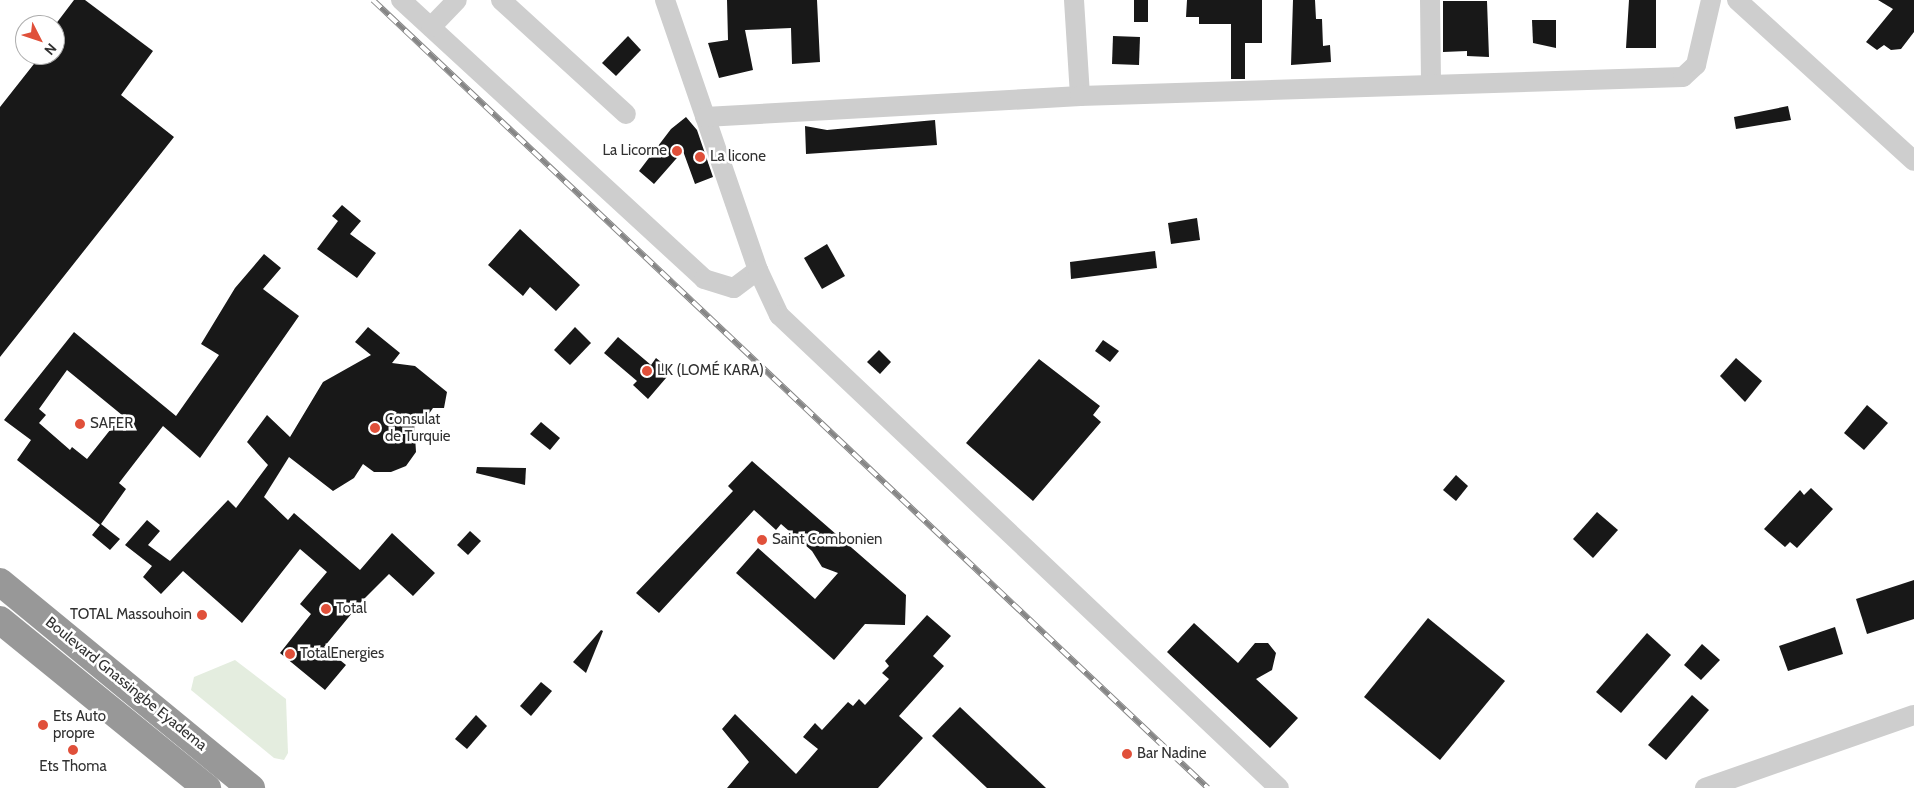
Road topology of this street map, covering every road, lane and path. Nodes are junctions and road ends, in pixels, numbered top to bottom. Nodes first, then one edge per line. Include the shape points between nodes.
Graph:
1 (401, 0) edge
2 (457, 0) edge
3 (501, 0) edge
4 (665, 0) edge
5 (1074, 0) edge
6 (1430, 0) edge
7 (1711, 0) edge
8 (1737, 0) edge
9 (431, 27) junction
10 (1431, 82) junction
11 (1080, 96) junction
12 (626, 114) dead end
13 (705, 118) junction
14 (1914, 161) edge
15 (758, 270) junction
16 (0, 582) edge
17 (0, 620) edge
18 (1914, 715) edge
19 (207, 788) edge
20 (251, 788) edge
21 (1279, 788) edge
22 (1705, 788) edge

1 - 9 street
2 - 9 street
3 - 12 street
4 - 13 street
5 - 11 street
6 - 10 street
7 - 10 street via 1696,65 1683,77
8 - 14 street
9 - 15 street via 704,279 734,288
10 - 11 street
11 - 13 street
13 - 15 street
15 - 21 street via 779,316
16 - 20 highway, Boulevard Gnassingbe Eyadema
17 - 19 highway, Boulevard Gnassingbe Eyadema
18 - 22 street

